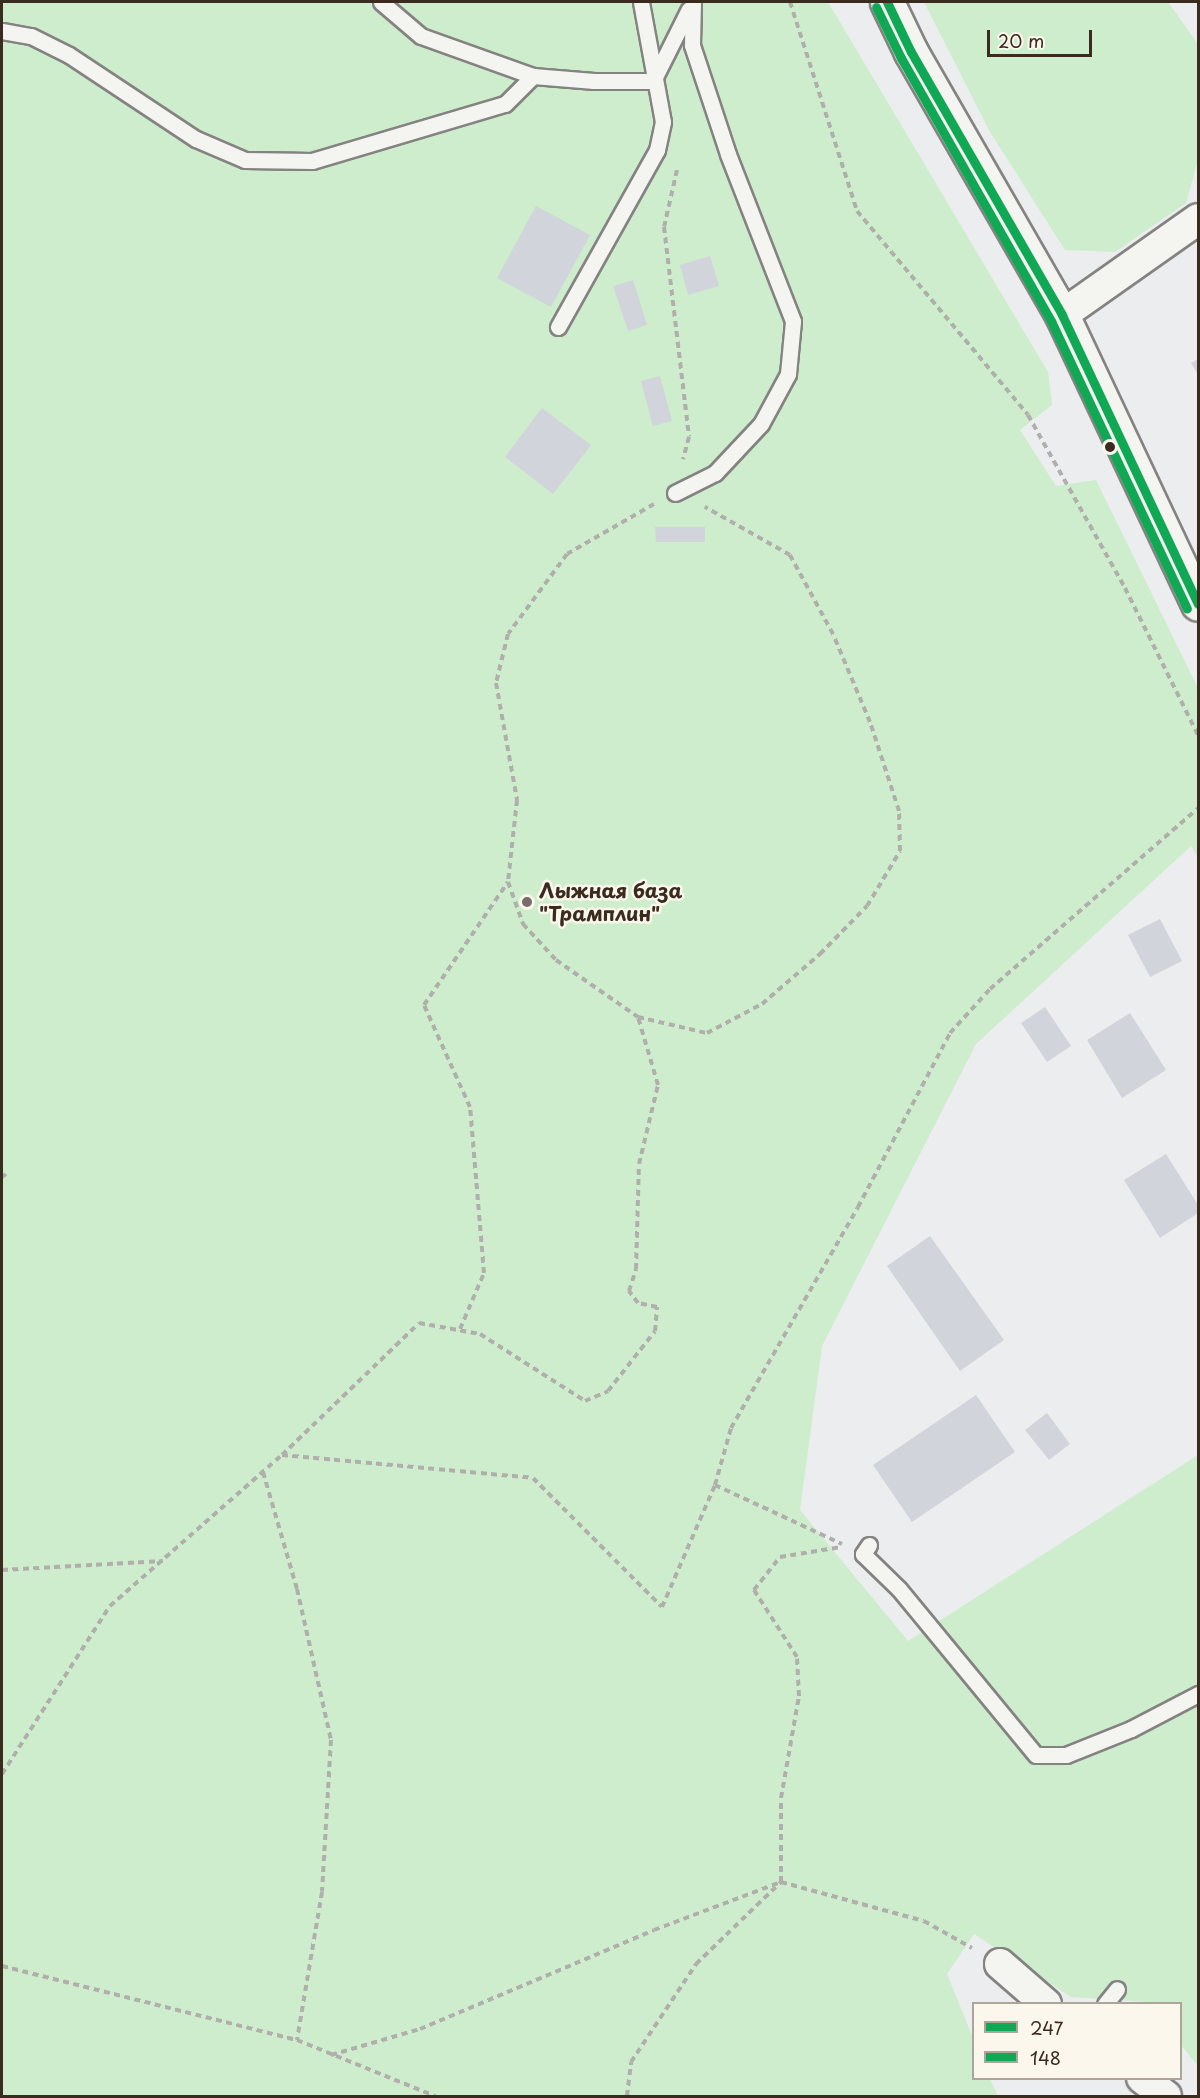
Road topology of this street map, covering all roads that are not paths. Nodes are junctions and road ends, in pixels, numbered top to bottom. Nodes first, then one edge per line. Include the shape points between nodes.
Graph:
1 (381, 2) edge
2 (641, 2) edge
3 (886, 2) edge
4 (692, 4) edge
5 (2, 31) edge
6 (533, 76) junction
7 (653, 81) junction
8 (1198, 219) edge
9 (1062, 315) junction
10 (558, 327) dead end
11 (675, 492) road end
12 (1198, 604) edge
13 (868, 1545) dead end
14 (1198, 1694) edge
15 (1000, 1964) road end
16 (1117, 1989) dead end
17 (1044, 2002) edge
18 (1107, 2002) edge
19 (1143, 2080) edge
20 (1166, 2097) edge

1 - 6 lane via 421,36
2 - 7 lane
3 - 9 main road
4 - 7 lane
4 - 11 lane via 695,56 728,154 793,321 788,374 761,424 715,473
5 - 6 lane via 31,36 69,55 196,139 245,160 312,161 505,104
6 - 7 lane
7 - 10 lane via 663,122 657,150
8 - 9 street
9 - 12 main road
13 - 14 lane via 863,1554 899,1589 1035,1755 1066,1755 1131,1730
15 - 17 street
16 - 18 lane
19 - 20 street

